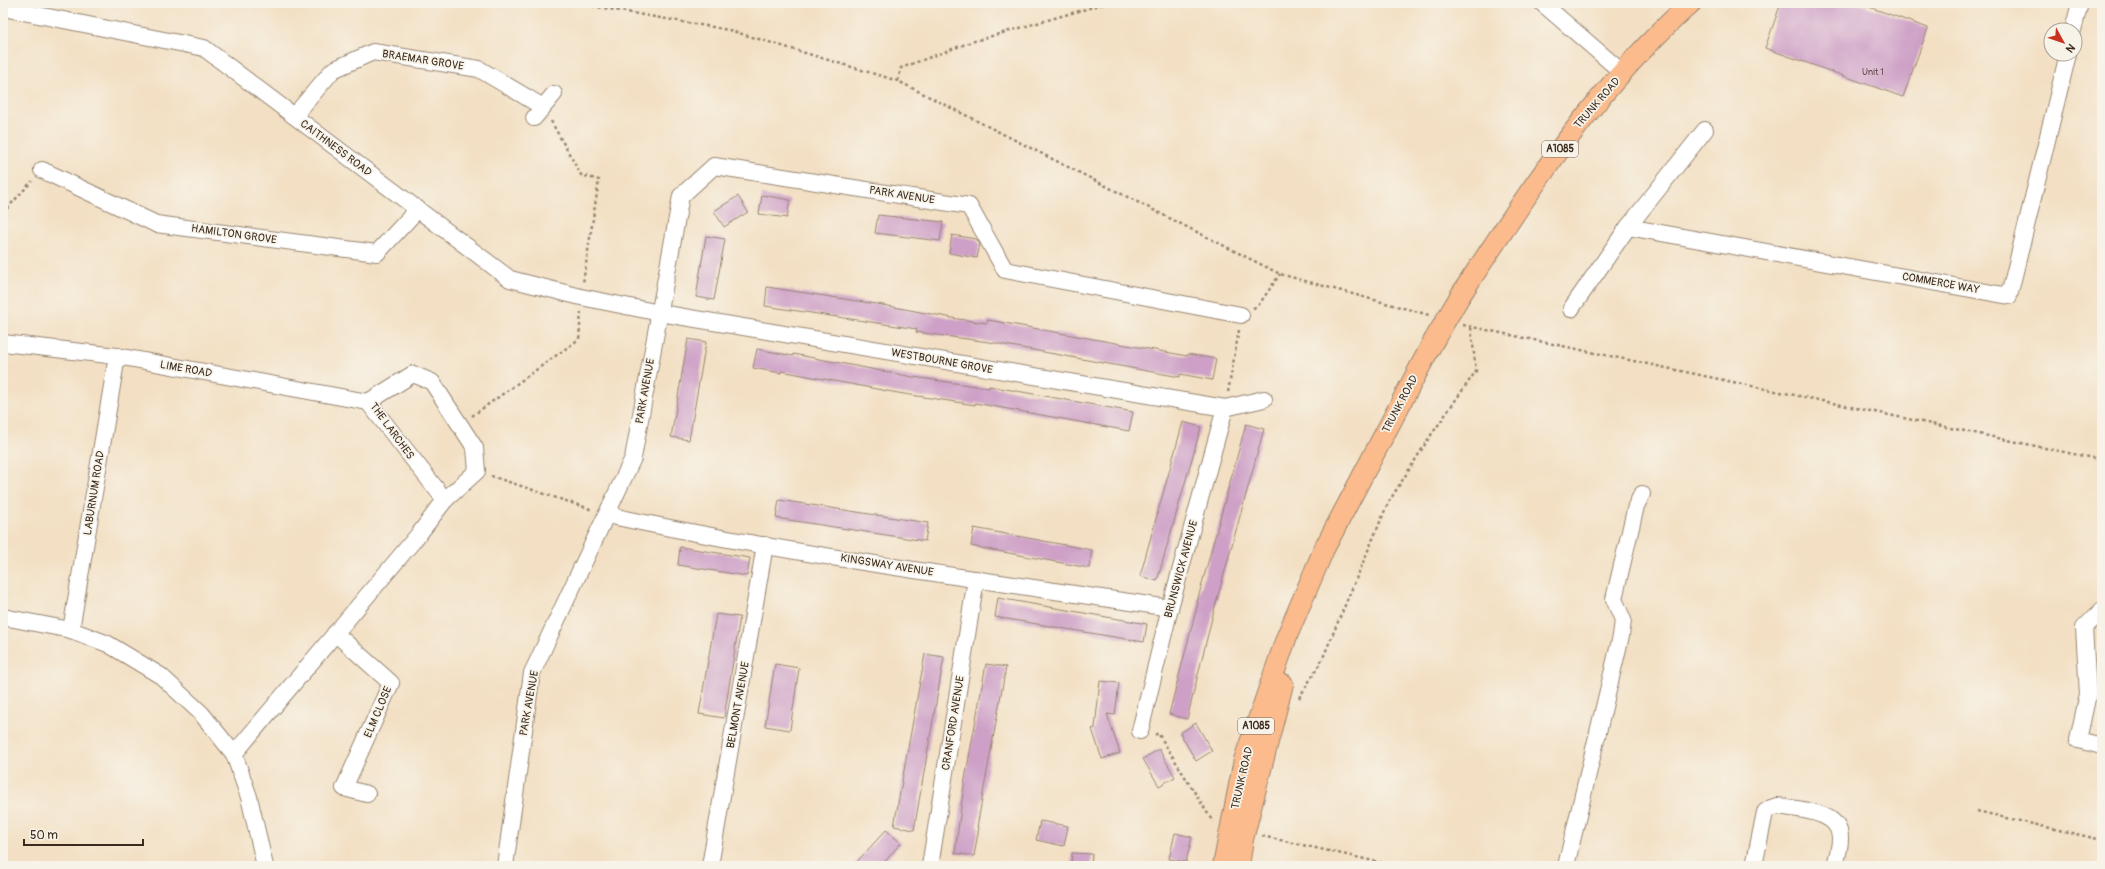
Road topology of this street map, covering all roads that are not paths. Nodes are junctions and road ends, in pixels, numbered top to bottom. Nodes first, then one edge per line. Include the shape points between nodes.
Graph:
1 (1542, 3) edge
2 (1691, 3) edge
3 (2080, 3) edge
4 (3, 8) edge
5 (2075, 22) edge
6 (2066, 62) edge
7 (1623, 73) junction
8 (554, 94) dead end
9 (294, 116) junction
10 (1705, 130) dead end
11 (42, 170) road end
12 (418, 209) junction
13 (1628, 227) junction
14 (1571, 309) dead end
15 (660, 313) junction
16 (1241, 315) road end
17 (3, 343) edge
18 (117, 356) junction
19 (1264, 398) dead end
20 (368, 402) junction
21 (1225, 408) junction
22 (1642, 494) dead end
23 (445, 500) junction
24 (607, 515) junction
25 (765, 545) junction
26 (976, 579) junction
27 (1170, 608) junction
28 (2102, 610) edge
29 (3, 617) edge
30 (71, 630) junction
31 (335, 633) junction
32 (1140, 731) road end
33 (2102, 746) edge
34 (234, 754) junction
35 (367, 794) dead end
36 (1237, 836) junction
37 (265, 866) edge
38 (505, 866) edge
39 (710, 866) edge
40 (930, 866) edge
41 (1223, 866) edge
42 (1239, 866) edge
43 (1566, 866) edge
44 (1754, 866) edge
45 (1835, 866) edge

1 - 7 street
2 - 7 main road, TRUNK ROAD / A1085
3 - 5 street
4 - 9 street, CAITHNESS ROAD via 204,48
6 - 13 street, COMMERCE WAY via 2010,296
7 - 36 main road, TRUNK ROAD / A1085, bridge via 1573,131 1515,212 1460,296 1432,342 1324,549 1287,636 1244,760
8 - 9 street, BRAEMAR GROVE via 539,112 479,69 373,52 332,70
9 - 12 street, CAITHNESS ROAD
10 - 13 street
11 - 12 street, HAMILTON GROVE via 156,224 376,253
12 - 15 street, CAITHNESS ROAD via 510,279
13 - 14 street
15 - 16 street, PARK AVENUE via 681,196 714,166 969,206 1006,270
15 - 21 street, WESTBOURNE GROVE
15 - 24 street, PARK AVENUE via 633,458
17 - 18 street, LIME ROAD
18 - 20 street, LIME ROAD
18 - 30 street, LABURNUM ROAD
19 - 21 street
20 - 23 street, THE LARCHES
20 - 23 street, THE LARCHES via 413,374 432,382 475,448 477,471
21 - 27 street, BRUNSWICK AVENUE
22 - 43 street via 1636,506 1614,599 1623,620 1621,636
23 - 31 street
24 - 25 street, KINGSWAY AVENUE
24 - 38 street, PARK AVENUE via 532,673
25 - 26 street, KINGSWAY AVENUE
25 - 39 street, BELMONT AVENUE
26 - 27 street, KINGSWAY AVENUE
26 - 40 street, CRANFORD AVENUE
27 - 32 street, BRUNSWICK AVENUE
28 - 33 street via 2084,628 2088,694 2078,740
29 - 30 street
30 - 34 street via 108,644 161,676 201,713
31 - 34 street
31 - 35 street, ELM CLOSE via 391,683 344,788
34 - 37 street via 249,797
36 - 41 main road, TRUNK ROAD / A1085
36 - 42 main road, A1085
44 - 45 street via 1765,812 1778,806 1824,815 1835,823 1840,830

